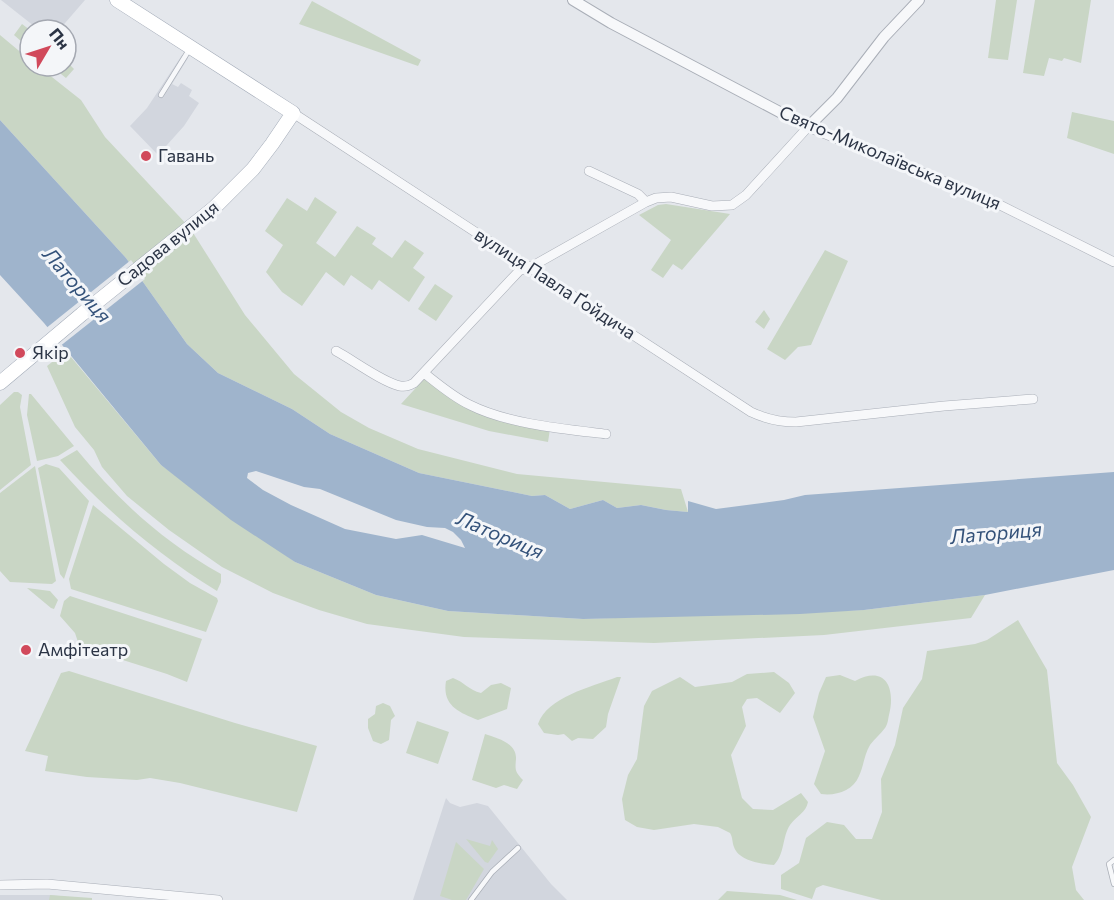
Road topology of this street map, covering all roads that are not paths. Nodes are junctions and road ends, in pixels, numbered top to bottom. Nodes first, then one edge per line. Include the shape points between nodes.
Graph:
1 (573, 0) edge
2 (919, 0) edge
3 (120, 1) edge
4 (191, 47) junction
5 (161, 95) dead end
6 (292, 112) junction
7 (808, 127) junction
8 (589, 171) dead end
9 (646, 202) junction
10 (1114, 262) edge
11 (529, 268) junction
12 (336, 351) dead end
13 (424, 373) junction
14 (0, 383) edge
15 (1033, 399) dead end
16 (606, 434) dead end
17 (518, 848) dead end
18 (1114, 860) edge
19 (1114, 884) edge
20 (0, 885) edge
21 (218, 900) edge
22 (471, 900) edge

1 - 7 street, Свято-Миколаївська вулиця
2 - 7 street
3 - 4 main road, вулиця Павла Ґойдича
4 - 5 lane
4 - 6 main road, вулиця Павла Ґойдича
6 - 11 street, вулиця Павла Ґойдича
6 - 14 main road, Садова вулиця via 253,169 214,208
7 - 9 street via 746,195 732,205 712,206 670,196
7 - 10 street, Свято-Миколаївська вулиця via 990,200
8 - 9 street via 638,194
9 - 11 street
11 - 13 street via 520,270
11 - 15 street, вулиця Павла Ґойдича via 763,418 796,422
12 - 13 street via 400,386 414,383
13 - 16 street via 456,398 487,412
17 - 22 lane via 492,872
18 - 19 lane via 1109,864
20 - 21 street via 48,884

